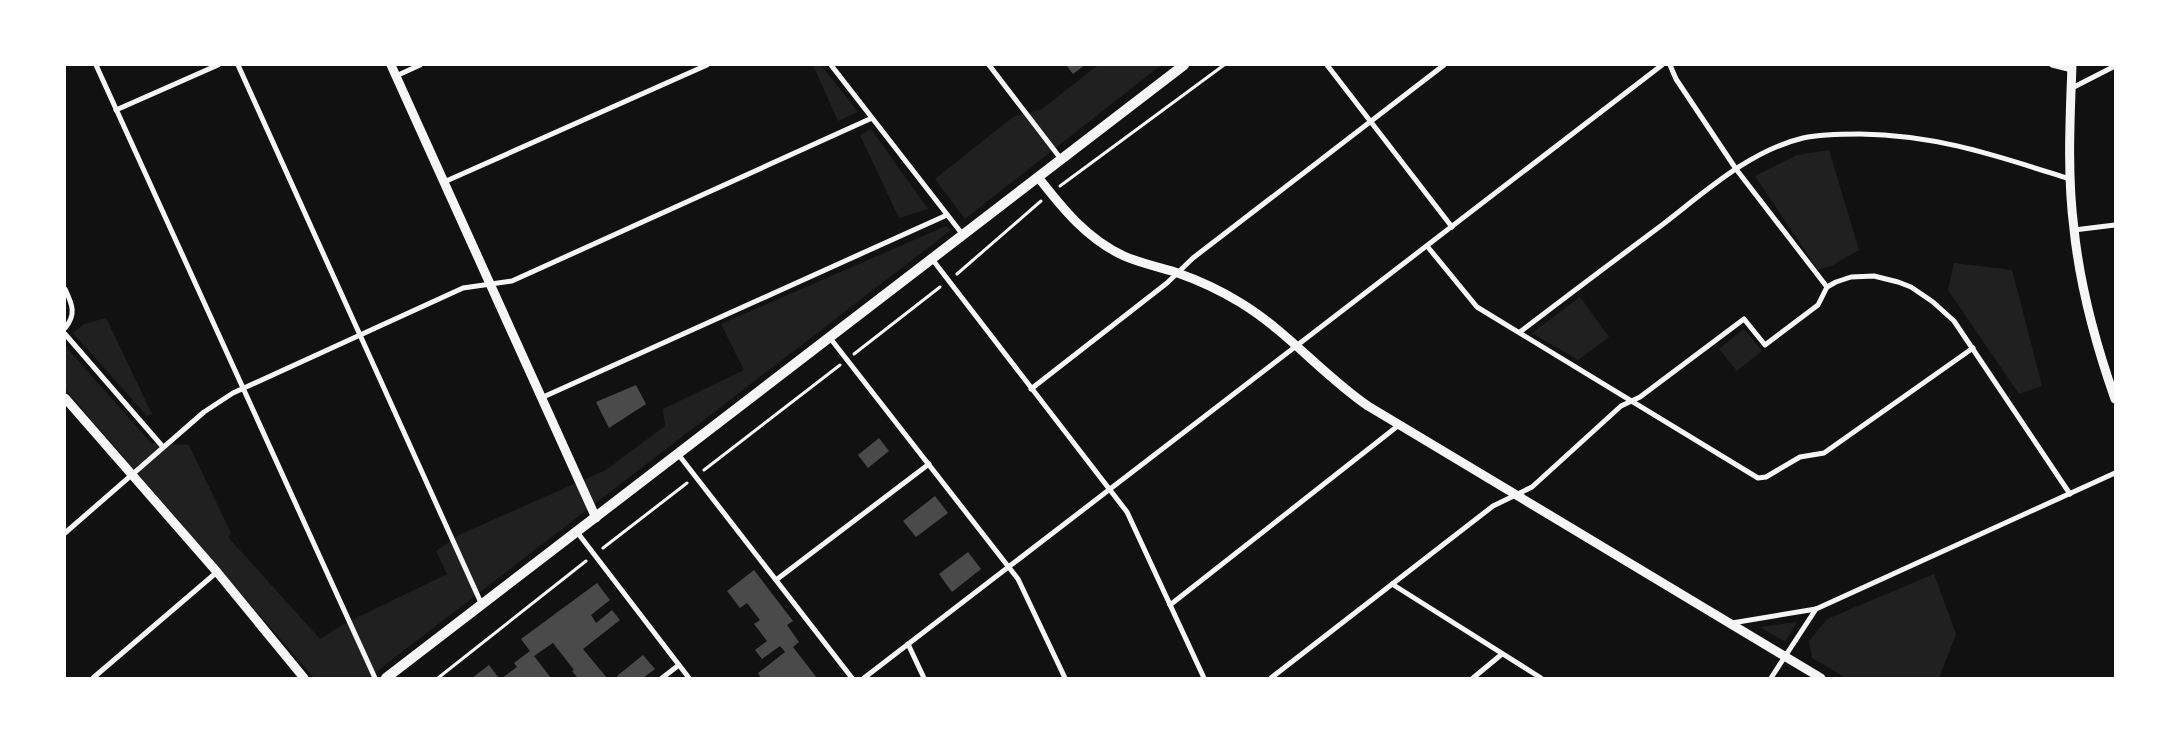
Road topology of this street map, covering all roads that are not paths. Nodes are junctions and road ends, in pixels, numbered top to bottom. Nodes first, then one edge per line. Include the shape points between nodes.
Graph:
1 (96, 65) edge
2 (218, 65) edge
3 (238, 65) edge
4 (391, 65) edge
5 (420, 65) edge
6 (707, 65) edge
7 (831, 65) edge
8 (989, 65) edge
9 (1184, 65) edge
10 (1327, 65) edge
11 (1444, 65) edge
12 (1662, 65) edge
13 (1670, 65) edge
14 (2052, 65) edge
15 (2115, 66) edge
16 (2072, 67) edge
17 (396, 76) junction
18 (2072, 88) junction
19 (116, 110) junction
20 (872, 118) junction
21 (1371, 121) junction
22 (1062, 159) junction
23 (1736, 169) junction
24 (1038, 177) junction
25 (2070, 179) junction
26 (444, 182) junction
27 (947, 215) junction
28 (2115, 225) edge
29 (1452, 226) junction
30 (2074, 230) junction
31 (963, 235) junction
32 (1426, 246) junction
33 (932, 259) junction
34 (1177, 273) junction
35 (490, 283) junction
36 (1827, 287) junction
37 (65, 289) edge
38 (65, 328) edge
39 (1520, 332) junction
40 (65, 334) edge
41 (360, 335) junction
42 (830, 338) junction
43 (1297, 345) junction
44 (1973, 348) junction
45 (243, 388) junction
46 (1031, 389) junction
47 (65, 398) edge
48 (541, 398) junction
49 (2115, 399) edge
50 (1630, 401) junction
51 (1399, 425) junction
52 (163, 447) junction
53 (678, 454) junction
54 (929, 464) junction
55 (2115, 473) edge
56 (132, 474) junction
57 (1108, 490) junction
58 (1516, 494) junction
59 (2070, 494) junction
60 (596, 518) junction
61 (577, 532) junction
62 (65, 533) edge
63 (1008, 566) junction
64 (216, 572) junction
65 (776, 580) junction
66 (1392, 584) junction
67 (482, 605) junction
68 (1170, 605) junction
69 (1816, 609) junction
70 (1732, 623) junction
71 (908, 644) junction
72 (1502, 654) junction
73 (1786, 656) junction
74 (679, 665) junction
75 (93, 678) edge
76 (304, 678) edge
77 (375, 678) edge
78 (386, 678) edge
79 (662, 678) edge
80 (689, 678) edge
81 (852, 678) edge
82 (864, 678) edge
83 (924, 678) edge
84 (1065, 678) edge
85 (1204, 678) edge
86 (1271, 678) edge
87 (1473, 678) edge
88 (1540, 678) edge
89 (1771, 678) edge
90 (1821, 678) edge

1 - 19 street
2 - 19 street
3 - 41 street
4 - 17 street
5 - 17 street
6 - 26 street
7 - 20 street
8 - 22 street
9 - 22 main road
10 - 21 street
11 - 21 street
12 - 29 street
13 - 23 street
14 - 16 street
15 - 18 street
16 - 18 street
17 - 26 street
18 - 25 street
19 - 45 street
20 - 27 street
20 - 35 street via 512,281
21 - 29 street
21 - 34 street
22 - 24 main road
23 - 25 street via 1777,147 1803,138 1878,134 1966,147
23 - 36 street
23 - 39 street
24 - 31 main road
24 - 34 street via 1075,222 1101,243 1126,257
25 - 30 street
26 - 35 street
27 - 31 street
27 - 48 street
28 - 30 street
29 - 32 street
30 - 49 street via 2092,322
31 - 33 main road
32 - 39 street via 1477,307
32 - 43 street
33 - 42 main road
33 - 46 street
34 - 43 street via 1240,302
34 - 46 street
35 - 41 street via 463,288
35 - 48 street
36 - 44 street via 1861,275 1898,282 1923,294 1945,311
36 - 50 street via 1818,305 1765,345 1744,318 1640,397
37 - 38 street via 73,311
39 - 50 street
40 - 52 street
41 - 45 street
41 - 67 street
42 - 53 main road
42 - 54 street
43 - 51 street via 1341,386
43 - 57 street
44 - 50 street via 1824,453 1800,457 1762,478 1754,477
44 - 59 street
45 - 52 street via 213,405
45 - 77 street
46 - 57 street
47 - 56 street
48 - 60 street
50 - 58 street via 1532,487
51 - 58 street
51 - 68 street
52 - 56 street
53 - 60 main road
53 - 65 street
54 - 63 street
54 - 65 street
55 - 59 street
56 - 62 street
56 - 64 street
57 - 63 street
57 - 68 street via 1126,512
58 - 66 street via 1493,506
58 - 70 street
59 - 69 street
60 - 61 main road
61 - 67 main road
61 - 74 street
63 - 71 street
63 - 84 street via 1022,586
64 - 75 street
64 - 76 street
65 - 81 street
66 - 72 street
66 - 86 street
67 - 78 main road
68 - 85 street
69 - 70 street
69 - 73 street
70 - 73 street
71 - 82 street
71 - 83 street
72 - 87 street
72 - 88 street
73 - 89 street
73 - 90 street
74 - 79 street
74 - 80 street

